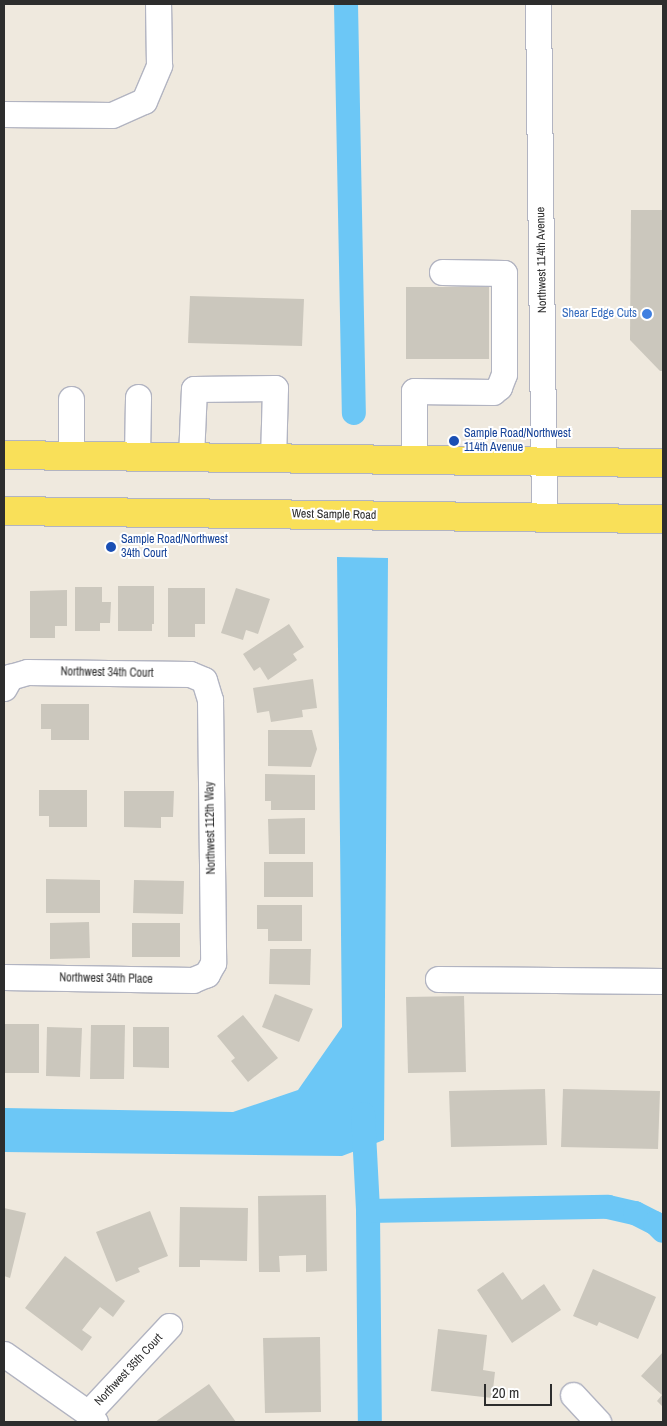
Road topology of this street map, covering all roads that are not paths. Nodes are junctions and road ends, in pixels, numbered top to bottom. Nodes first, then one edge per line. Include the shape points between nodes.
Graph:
1 (158, 4) edge
2 (538, 4) edge
3 (4, 114) edge
4 (442, 272) dead end
5 (504, 273) junction
6 (542, 274) junction
7 (138, 397) dead end
8 (71, 399) dead end
9 (4, 455) edge
10 (71, 456) junction
11 (136, 456) junction
12 (191, 457) junction
13 (273, 458) junction
14 (414, 460) junction
15 (545, 462) junction
16 (663, 463) edge
17 (4, 511) edge
18 (544, 517) junction
19 (663, 519) edge
20 (204, 680) joint
21 (7, 682) edge
22 (207, 974) joint
23 (4, 977) edge
24 (438, 979) dead end
25 (663, 981) edge
26 (169, 1326) dead end
27 (4, 1354) edge
28 (572, 1396) dead end
29 (91, 1418) edge
30 (598, 1422) edge

1 - 3 street via 158,65 144,101 112,115
2 - 6 street, Northwest 114th Avenue
4 - 5 street
5 - 6 street
5 - 14 street via 504,374 498,387 493,392 414,391
6 - 15 street, Northwest 114th Avenue
7 - 11 street
8 - 10 street
9 - 10 main road
10 - 11 main road
11 - 12 main road
12 - 13 main road
12 - 13 street via 194,389 275,388
13 - 14 main road
14 - 15 main road
15 - 16 main road
15 - 18 street, Northwest 114th Avenue
17 - 18 main road, West Sample Road
18 - 19 main road, West Sample Road
20 - 21 street, Northwest 34th Court via 190,674 27,672
20 - 22 street, Northwest 112th Way via 210,700 213,953 213,963
22 - 23 street, Northwest 34th Place via 193,980
24 - 25 street
26 - 29 street, Northwest 35th Court
27 - 29 street
28 - 30 street

